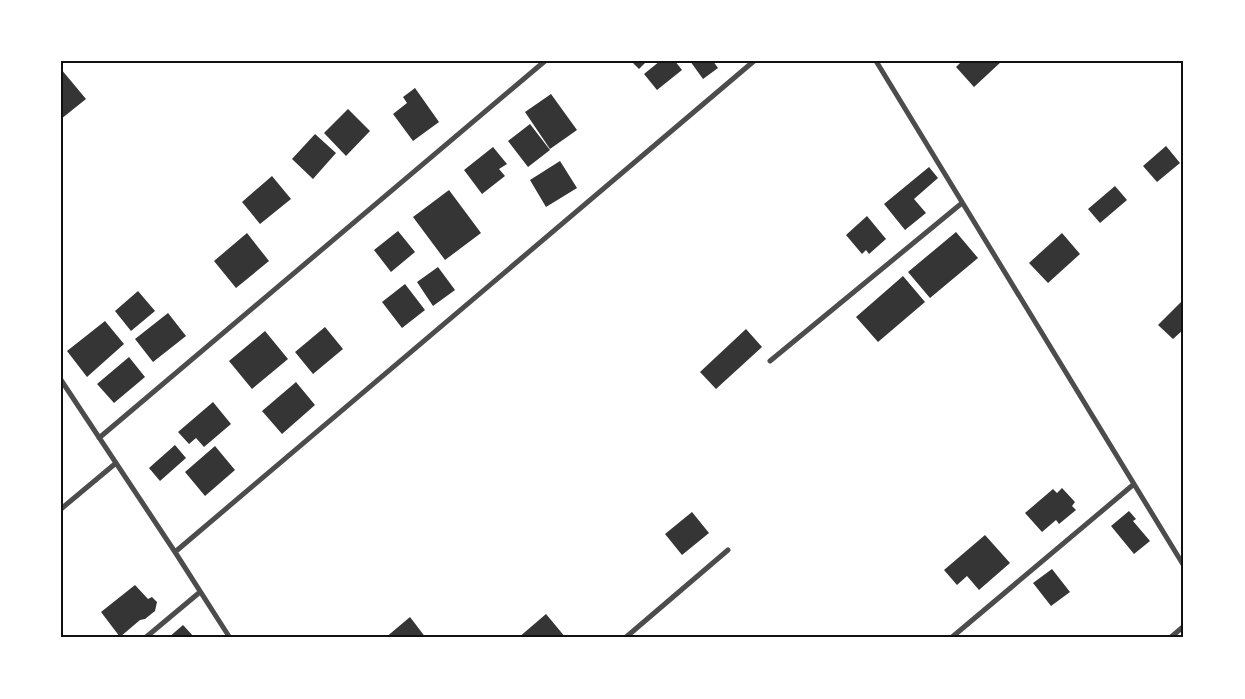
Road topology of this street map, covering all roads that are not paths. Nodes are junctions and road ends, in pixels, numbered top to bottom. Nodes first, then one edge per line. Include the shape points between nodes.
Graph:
1 (545, 61) edge
2 (754, 61) edge
3 (876, 61) edge
4 (962, 203) junction
5 (770, 361) dead end
6 (61, 380) edge
7 (99, 438) junction
8 (116, 463) junction
9 (1134, 484) junction
10 (61, 509) edge
11 (728, 550) dead end
12 (176, 552) junction
13 (1184, 566) edge
14 (200, 592) junction
15 (1184, 626) edge
16 (145, 638) edge
17 (230, 638) edge
18 (625, 638) edge
19 (951, 638) edge
20 (1170, 638) edge

1 - 7 street
2 - 12 street
3 - 4 street
4 - 5 street
4 - 9 street
6 - 7 street
7 - 8 street
8 - 10 street
8 - 12 street
9 - 13 street
9 - 19 street
11 - 18 street
12 - 14 street
14 - 16 street
14 - 17 street
15 - 20 street

